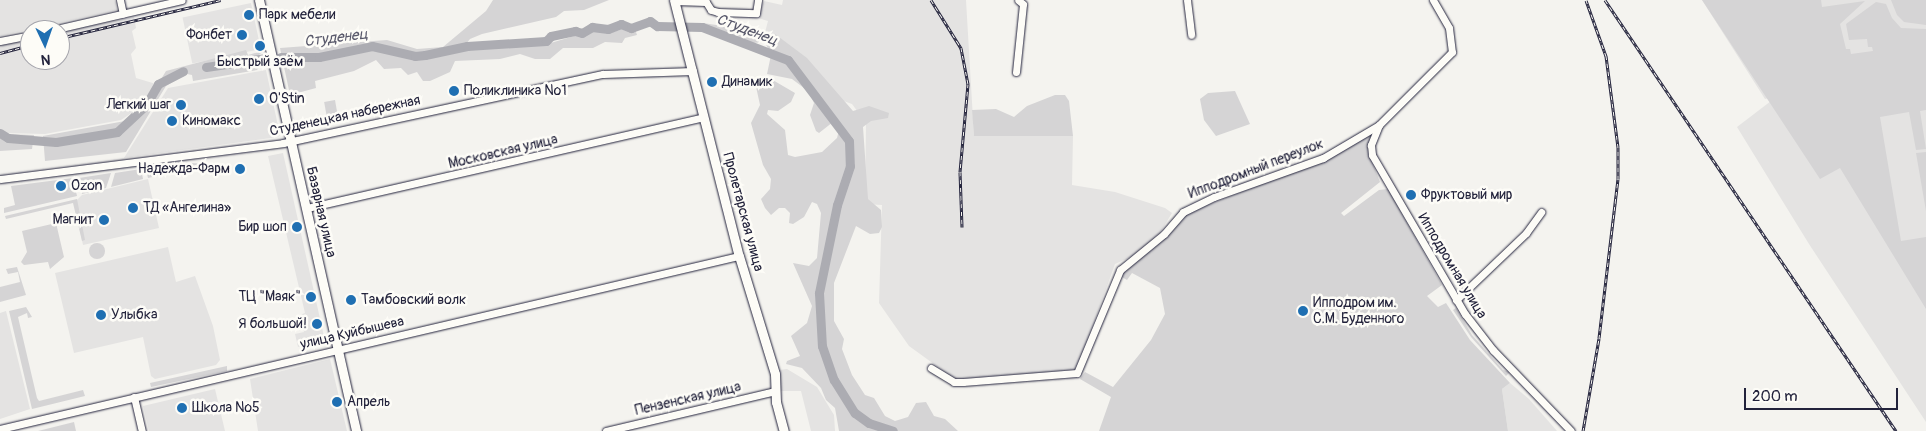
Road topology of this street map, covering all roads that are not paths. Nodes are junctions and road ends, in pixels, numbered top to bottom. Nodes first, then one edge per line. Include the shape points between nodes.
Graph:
1 (120, 0) edge
2 (182, 0) edge
3 (259, 0) edge
4 (758, 0) edge
5 (1018, 0) edge
6 (1187, 0) edge
7 (1432, 0) edge
8 (675, 2) edge
9 (123, 14) junction
10 (70, 26) edge
11 (1191, 34) dead end
12 (20, 37) edge
13 (0, 41) edge
14 (693, 71) junction
15 (1016, 72) dead end
16 (704, 117) junction
17 (1380, 125) junction
18 (291, 141) junction
19 (0, 179) edge
20 (307, 208) junction
21 (1541, 212) dead end
22 (739, 256) junction
23 (1456, 300) junction
24 (338, 349) junction
25 (931, 368) dead end
26 (775, 391) junction
27 (134, 397) junction
28 (0, 429) edge
29 (142, 431) edge
30 (356, 431) edge
31 (606, 431) edge
32 (784, 431) edge
33 (1571, 431) edge

1 - 9 street
2 - 9 street
3 - 18 main road, Базарная улица
4 - 8 street via 756,13 718,12 711,10 706,2
5 - 15 street via 1023,4
6 - 11 street
7 - 17 street via 1449,28 1452,52
8 - 14 main road, Пролетарская улица
9 - 10 street
12 - 13 street
14 - 16 main road, Пролетарская улица
14 - 18 street, Студенецкая набережная via 597,75
16 - 20 street, Московская улица
16 - 22 main road, Пролетарская улица
17 - 23 street, Ипподромная улица via 1371,145 1378,166
17 - 25 street, Ипподромный переулок via 1323,158 1214,197 1183,212 1164,234 1120,270 1077,373 954,382
18 - 19 street, Студенецкая набережная via 208,155
18 - 20 main road, Базарная улица
20 - 24 main road, Базарная улица
21 - 23 street via 1526,233
22 - 24 street, улица Куйбышева
22 - 26 main road, Пролетарская улица via 775,374
23 - 33 street, Ипподромная улица via 1494,350
24 - 27 street, улица Куйбышева
24 - 30 main road, Базарная улица
26 - 31 street, Пензенская улица
26 - 32 main road, Пролетарская улица
27 - 28 street, улица Куйбышева
27 - 29 street

